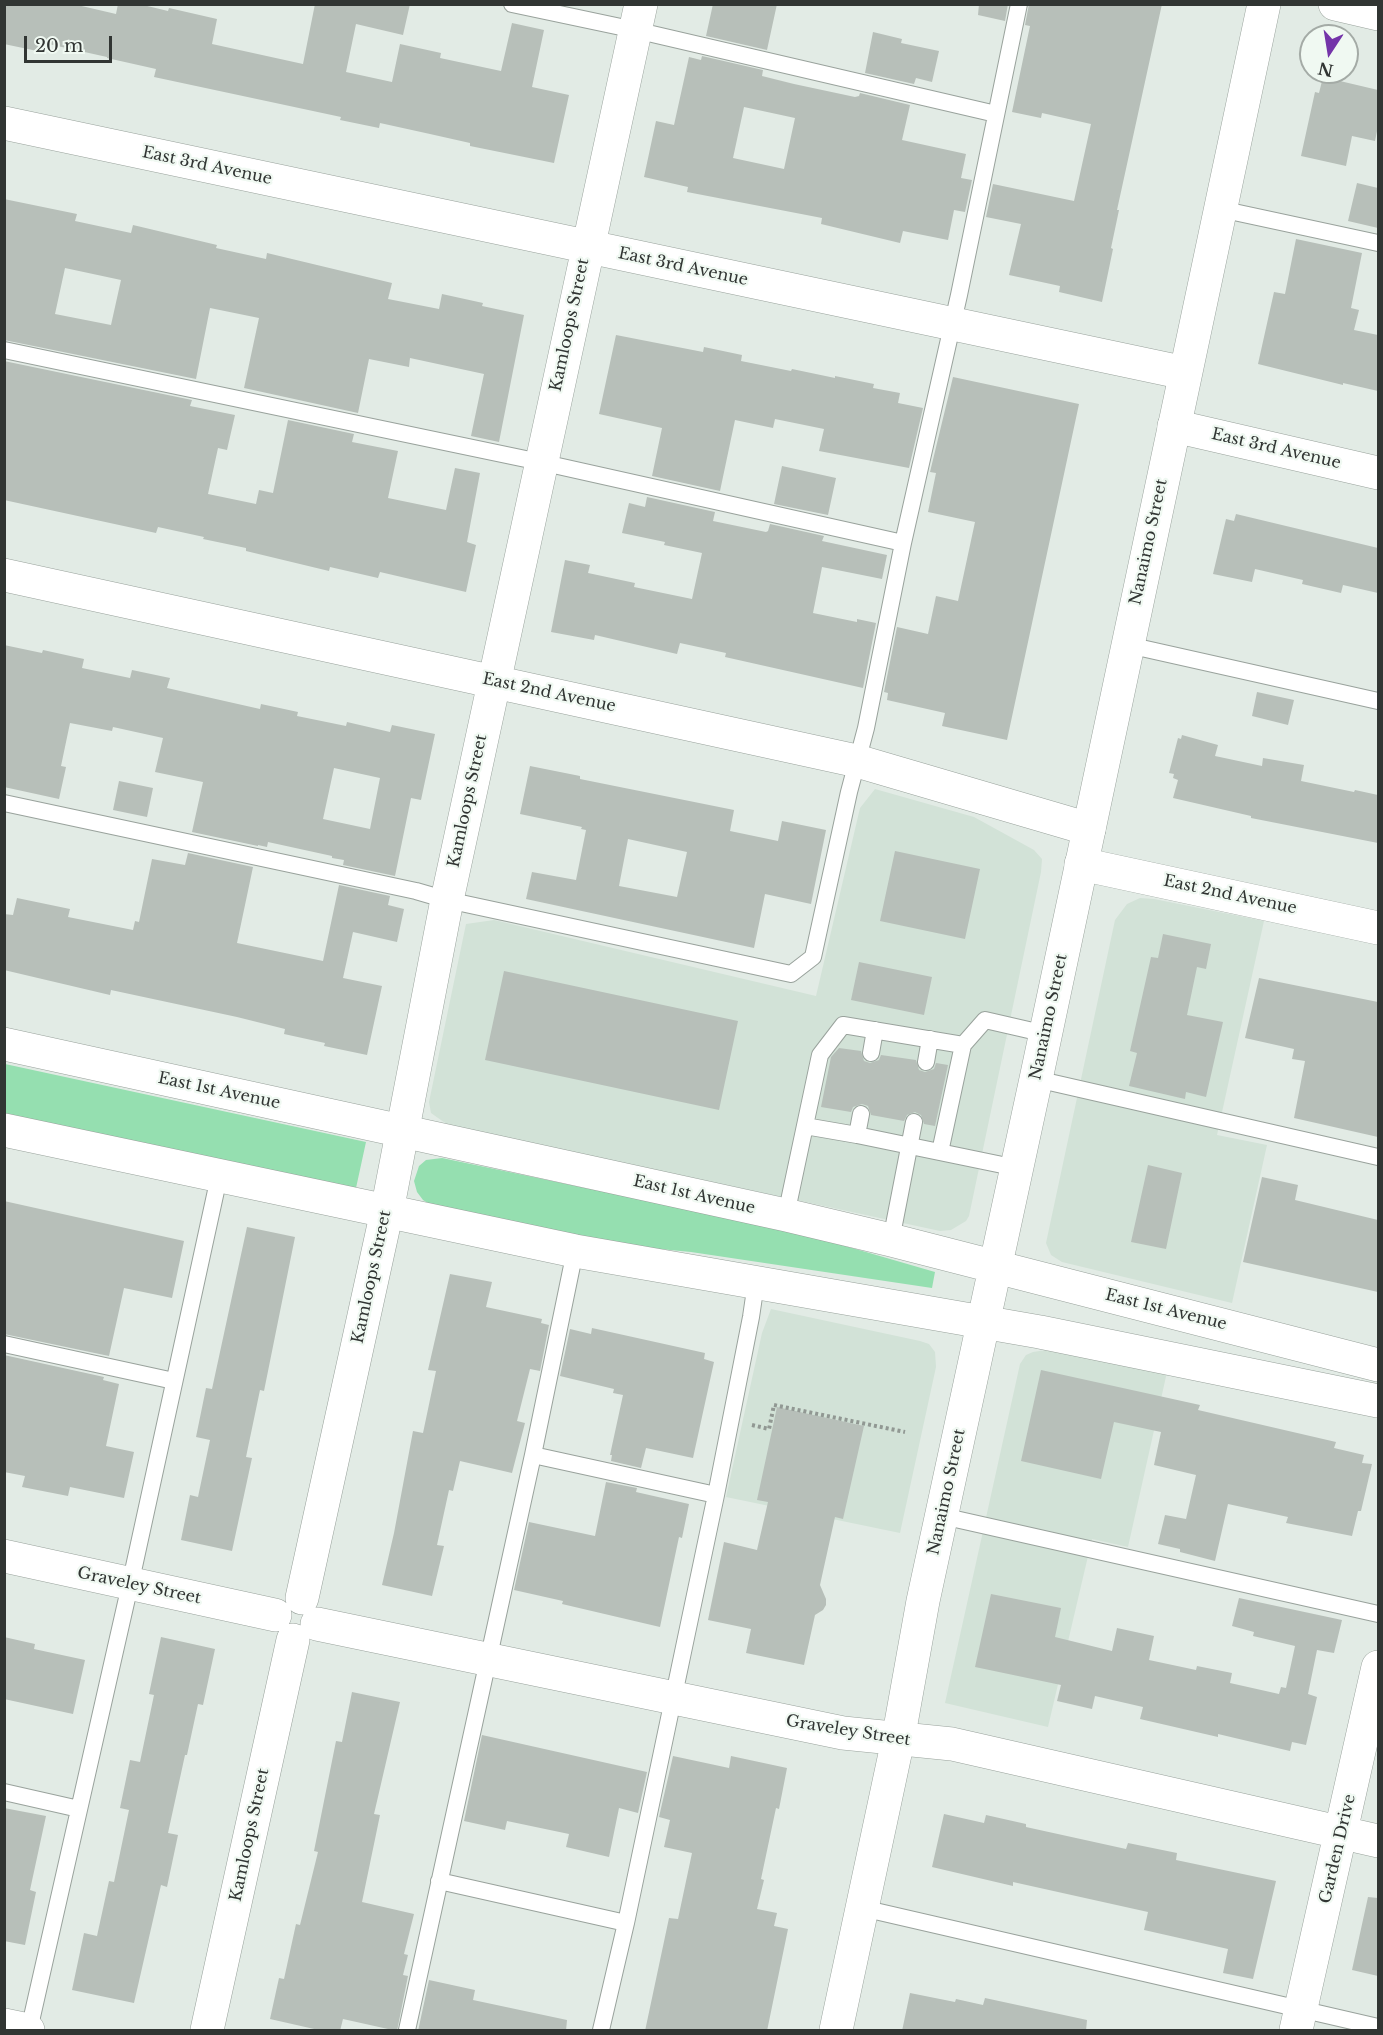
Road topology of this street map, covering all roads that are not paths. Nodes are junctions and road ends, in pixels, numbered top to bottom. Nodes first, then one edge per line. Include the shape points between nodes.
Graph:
1 (512, 4) edge
2 (1019, 4) edge
3 (1264, 4) edge
4 (1335, 4) edge
5 (1378, 14) edge
6 (638, 17) edge
7 (996, 114) junction
8 (4, 123) edge
9 (1220, 209) junction
10 (1378, 243) edge
11 (588, 247) junction
12 (952, 324) junction
13 (4, 350) edge
14 (1185, 373) junction
15 (1174, 426) junction
16 (540, 462) junction
17 (1378, 472) edge
18 (903, 543) junction
19 (4, 575) edge
20 (1128, 645) junction
21 (494, 680) junction
22 (1378, 701) edge
23 (857, 761) junction
24 (4, 803) edge
25 (1089, 829) junction
26 (1081, 864) junction
27 (447, 900) junction
28 (1378, 928) edge
29 (875, 1030) junction
30 (1046, 1034) junction
31 (930, 1039) junction
32 (4, 1044) edge
33 (963, 1045) junction
34 (871, 1053) dead end
35 (926, 1062) dead end
36 (1036, 1079) junction
37 (861, 1114) dead end
38 (914, 1122) dead end
39 (805, 1126) junction
40 (4, 1130) edge
41 (403, 1130) junction
42 (857, 1135) junction
43 (910, 1146) junction
44 (940, 1152) junction
45 (1378, 1157) edge
46 (1017, 1168) junction
47 (219, 1177) junction
48 (387, 1211) junction
49 (786, 1215) junction
50 (891, 1240) junction
51 (575, 1251) junction
52 (995, 1267) junction
53 (756, 1283) junction
54 (983, 1323) junction
55 (4, 1344) edge
56 (1378, 1365) edge
57 (174, 1381) junction
58 (1378, 1401) edge
59 (533, 1455) junction
60 (716, 1495) junction
61 (942, 1516) junction
62 (4, 1556) edge
63 (130, 1585) junction
64 (1378, 1614) edge
65 (297, 1619) junction
66 (487, 1660) junction
67 (1378, 1667) edge
68 (673, 1698) junction
69 (898, 1740) junction
70 (4, 1792) edge
71 (79, 1809) junction
72 (1341, 1832) junction
73 (1378, 1841) edge
74 (439, 1881) junction
75 (862, 1908) junction
76 (626, 1923) junction
77 (1299, 2020) edge
78 (4, 2025) edge
79 (1378, 2027) edge
80 (29, 2031) edge
81 (207, 2031) edge
82 (407, 2031) edge
83 (601, 2031) edge
84 (836, 2031) edge

1 - 6 lane
2 - 7 lane
3 - 9 street, Nanaimo Street
4 - 5 street
6 - 7 lane
6 - 11 street, Kamloops Street
7 - 12 lane
8 - 11 street, East 3rd Avenue
9 - 10 lane
9 - 14 street, Nanaimo Street
11 - 12 street, East 3rd Avenue
11 - 16 street, Kamloops Street
12 - 14 street, East 3rd Avenue
12 - 18 lane
13 - 16 lane
14 - 15 street, Nanaimo Street
15 - 17 street, East 3rd Avenue
15 - 20 street, Nanaimo Street
16 - 18 lane
16 - 21 street, Kamloops Street
18 - 23 lane
19 - 21 street, East 2nd Avenue
20 - 22 lane
20 - 25 street, Nanaimo Street
21 - 23 street, East 2nd Avenue
21 - 27 street, Kamloops Street
23 - 25 street, East 2nd Avenue
23 - 27 lane via 813,957 791,974
24 - 27 lane
25 - 26 street, Nanaimo Street
26 - 28 street, East 2nd Avenue
26 - 30 street, Nanaimo Street
27 - 41 street, Kamloops Street
29 - 31 lane
29 - 34 lane
29 - 39 lane via 843,1025 819,1055
30 - 33 lane via 985,1020
30 - 36 street, Nanaimo Street
31 - 33 lane
31 - 35 lane
32 - 41 street, East 1st Avenue
33 - 44 lane
36 - 45 lane
36 - 46 street, Nanaimo Street
37 - 42 lane
38 - 43 lane
39 - 42 lane
39 - 49 lane
40 - 47 street
41 - 48 street, Kamloops Street
41 - 49 street, East 1st Avenue
42 - 43 lane
43 - 44 lane
43 - 50 lane
44 - 46 lane
46 - 52 street, Nanaimo Street
47 - 48 street
47 - 57 lane
48 - 51 street
48 - 65 street, Kamloops Street
49 - 50 street, East 1st Avenue
50 - 52 street, East 1st Avenue
51 - 53 street
51 - 59 lane
52 - 54 street, Nanaimo Street
52 - 56 street, East 1st Avenue
53 - 54 street
53 - 60 lane
54 - 58 street
54 - 61 street, Nanaimo Street
55 - 57 lane
57 - 63 lane
59 - 60 lane
59 - 66 lane
60 - 68 lane
61 - 64 lane
61 - 69 street, Nanaimo Street
62 - 63 street, Graveley Street
63 - 65 street, Graveley Street
63 - 71 lane
65 - 66 street, Graveley Street
65 - 81 street, Kamloops Street
66 - 68 street, Graveley Street
66 - 74 lane
67 - 72 street, Garden Drive
68 - 69 street, Graveley Street via 843,1733
68 - 76 lane
69 - 72 street, Graveley Street via 952,1744
69 - 75 street, Nanaimo Street
70 - 71 lane
71 - 80 lane
72 - 73 street, Graveley Street
72 - 77 street, Garden Drive
74 - 76 lane
74 - 82 lane
75 - 77 lane via 938,1924
75 - 84 street, Nanaimo Street
76 - 83 lane
77 - 79 lane
78 - 80 street

